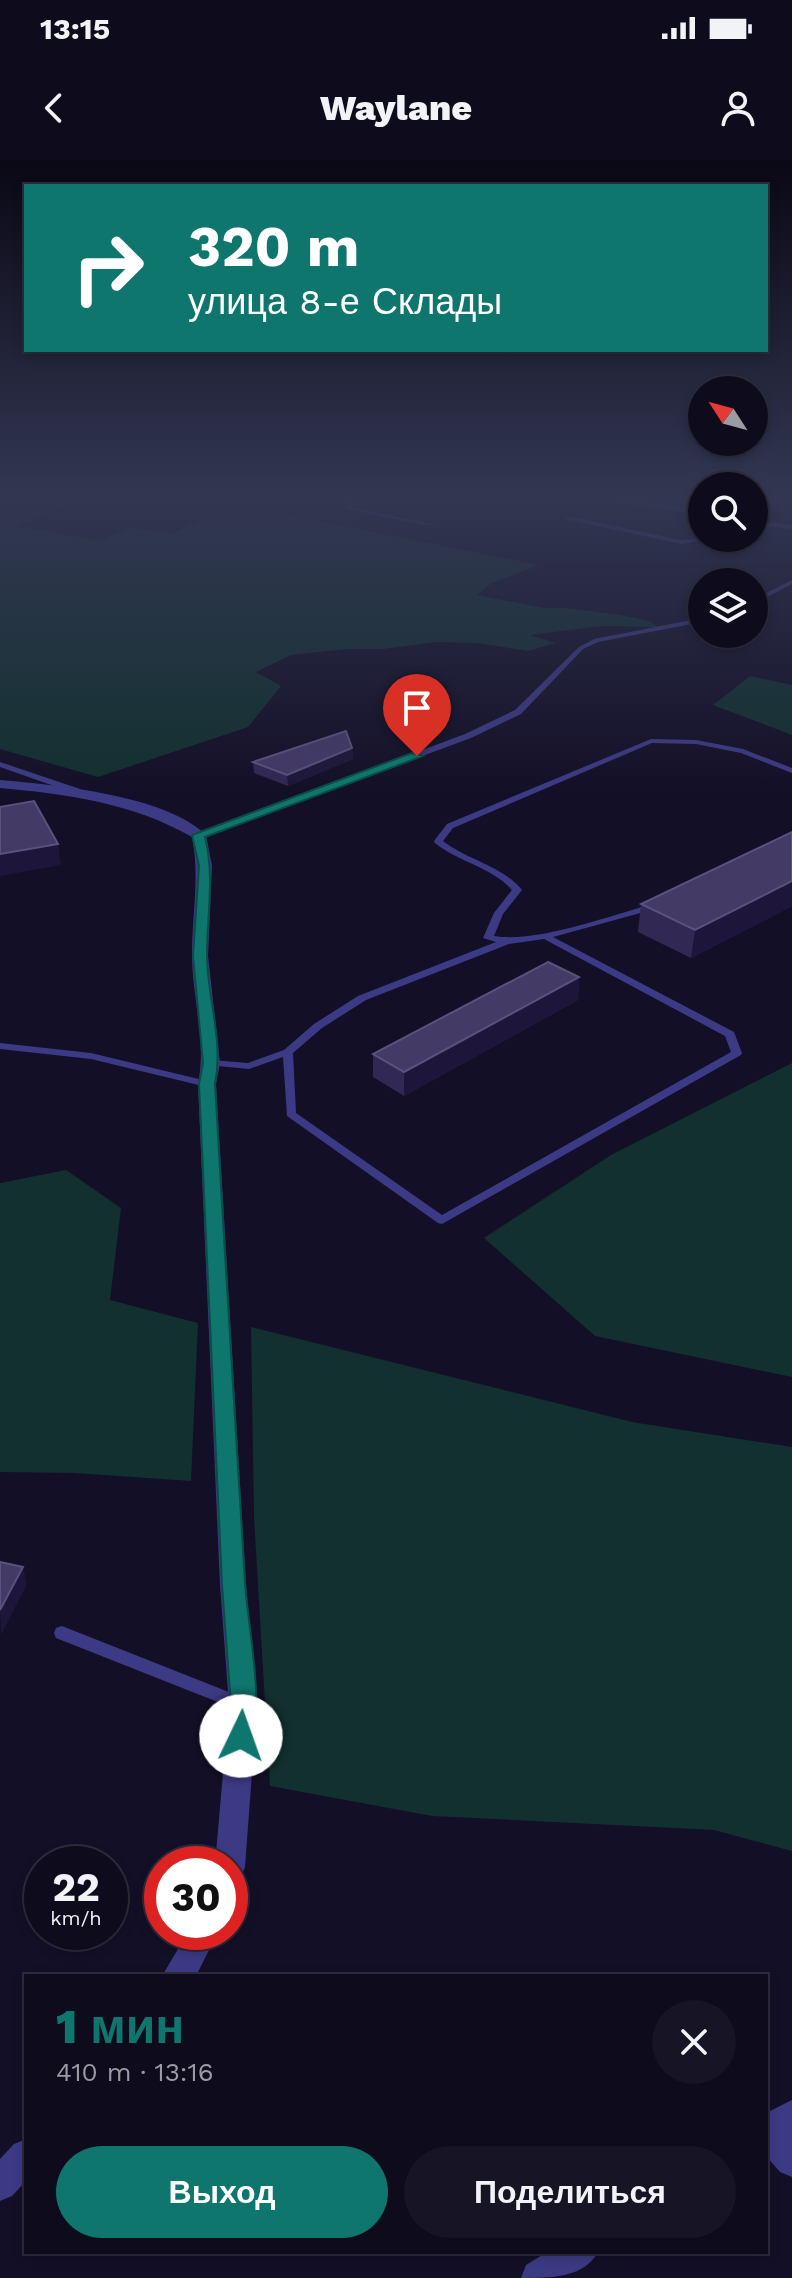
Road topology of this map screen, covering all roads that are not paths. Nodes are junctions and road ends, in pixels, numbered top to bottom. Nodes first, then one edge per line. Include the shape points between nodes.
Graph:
1 (688, 623) edge
2 (0, 764) edge
3 (792, 771) edge
4 (0, 784) edge
5 (83, 794) junction
6 (199, 835) junction
7 (663, 903) edge
8 (545, 936) junction
9 (507, 941) junction
10 (0, 1046) edge
11 (288, 1052) junction
12 (209, 1074) junction
13 (62, 1633) dead end
14 (243, 1705) junction
15 (232, 1846) edge
16 (195, 1950) edge
17 (179, 1974) edge
18 (792, 2117) edge
19 (768, 2131) edge
20 (768, 2134) edge
21 (24, 2158) edge
22 (792, 2160) edge
23 (0, 2184) edge
24 (577, 2254) edge
25 (539, 2278) edge

1 - 6 lane via 596,640 581,648 518,712 468,736
2 - 5 lane
3 - 9 lane via 743,751 651,741 450,826 438,841 517,890 488,938
4 - 5 street
5 - 6 street via 149,810
6 - 12 street via 205,866 200,956
7 - 8 lane
8 - 9 lane
8 - 11 lane via 730,1034 737,1053 442,1220 291,1114
9 - 11 lane via 362,998
10 - 12 lane
11 - 12 lane
12 - 14 street
13 - 14 lane
14 - 15 street
16 - 17 street
18 - 19 street
20 - 22 street
21 - 23 street
24 - 25 street

